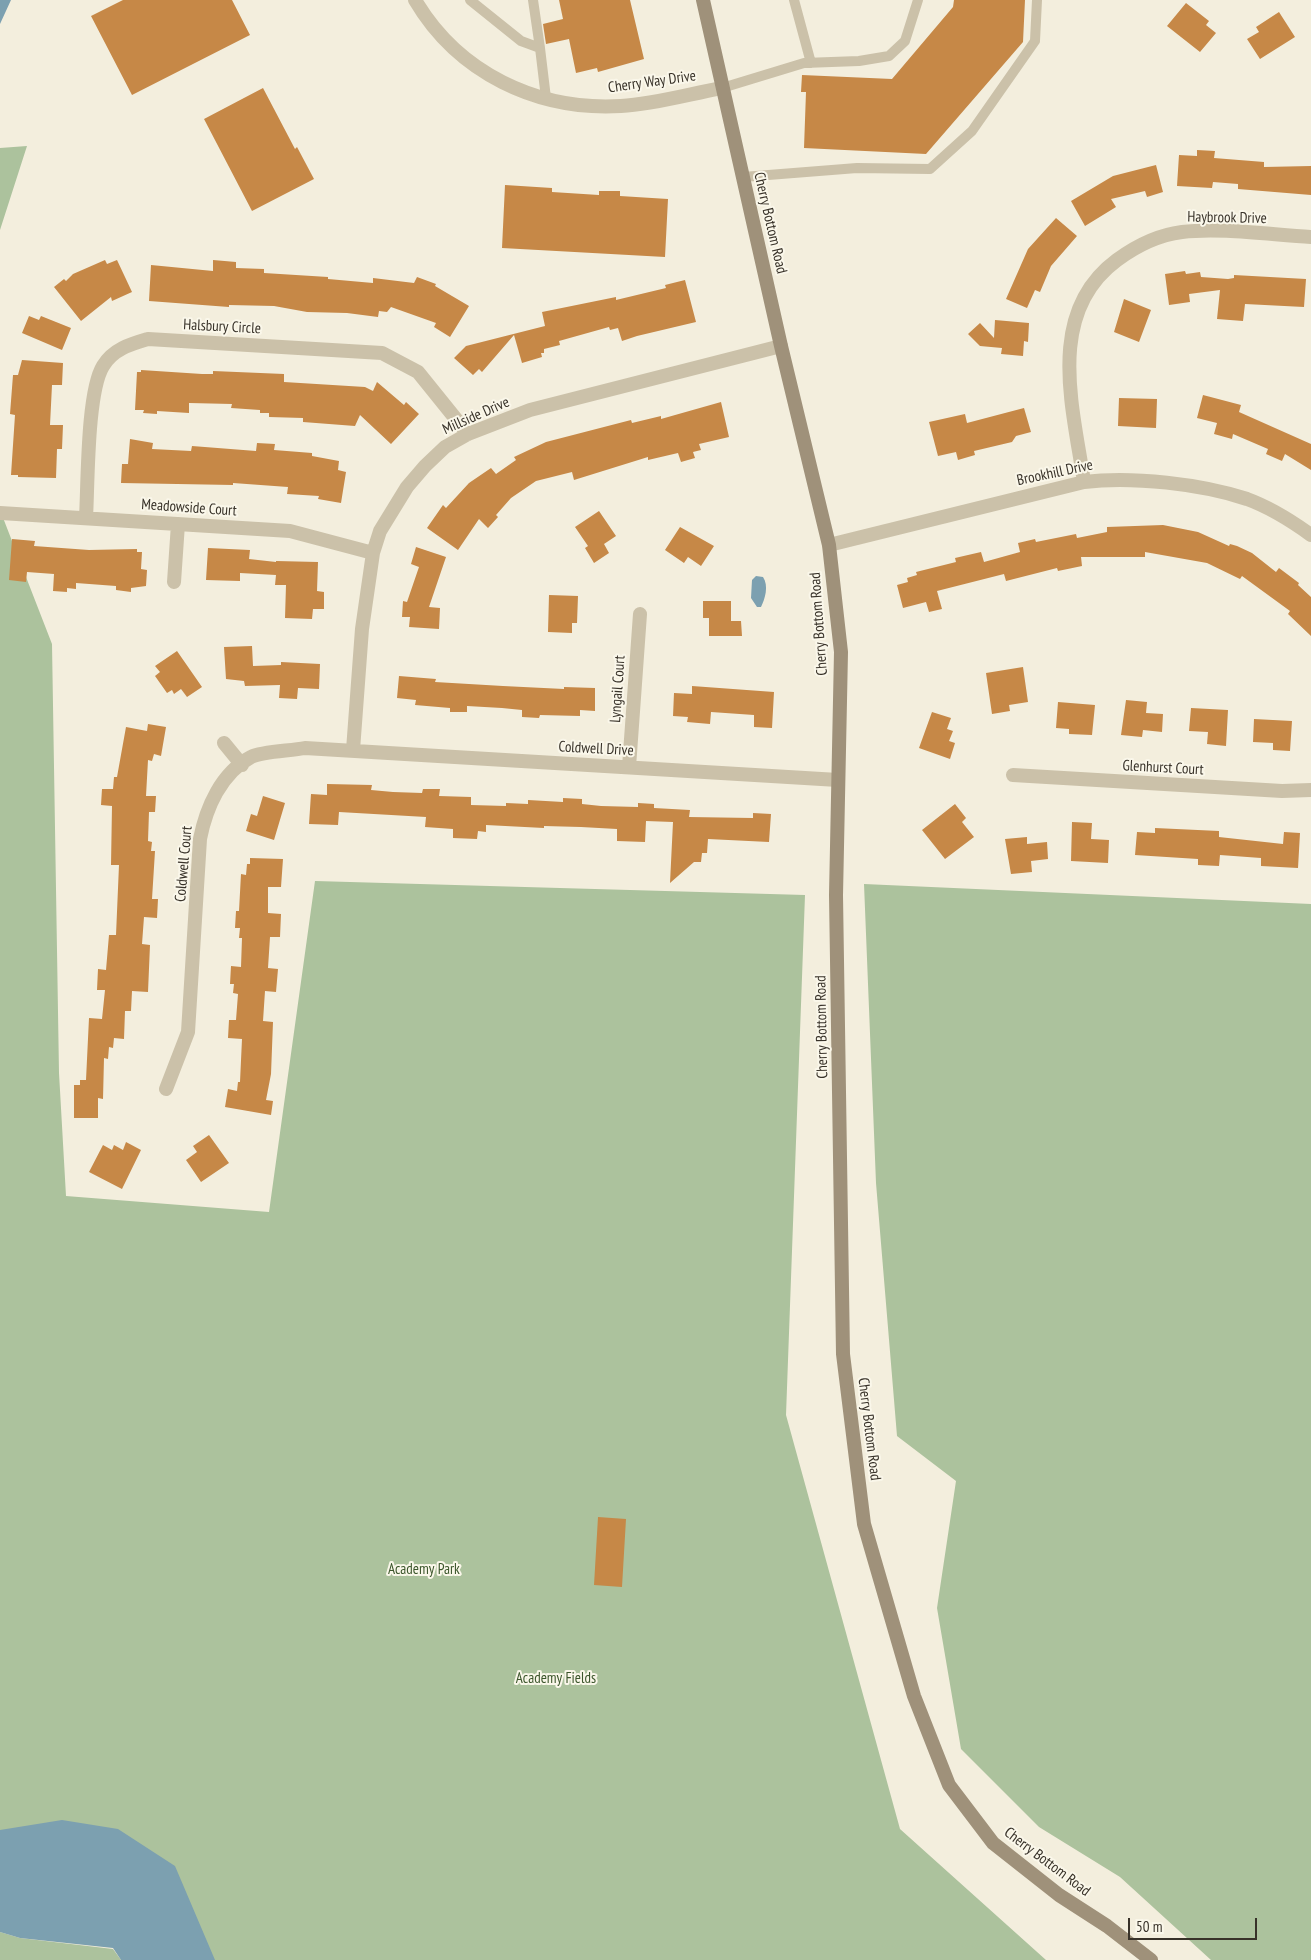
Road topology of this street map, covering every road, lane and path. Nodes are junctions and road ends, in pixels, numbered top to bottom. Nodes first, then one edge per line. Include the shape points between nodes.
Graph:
1 (414, 0) edge
2 (470, 0) edge
3 (534, 0) edge
4 (703, 0) edge
5 (794, 0) edge
6 (918, 0) edge
7 (1038, 0) edge
8 (540, 48) junction
9 (811, 63) junction
10 (722, 88) junction
11 (546, 98) junction
12 (743, 177) junction
13 (1311, 237) edge
14 (781, 346) junction
15 (468, 434) junction
16 (1084, 482) junction
17 (0, 513) edge
18 (86, 518) junction
19 (178, 524) junction
20 (1311, 535) edge
21 (829, 545) junction
22 (372, 553) junction
23 (174, 582) dead end
24 (640, 614) dead end
25 (224, 743) dead end
26 (353, 750) junction
27 (242, 765) junction
28 (630, 767) junction
29 (1013, 775) dead end
30 (838, 780) junction
31 (1311, 790) edge
32 (166, 1089) dead end
33 (1151, 1960) edge

1 - 11 street, Cherry Way Drive via 448,44 486,74 526,94
2 - 8 lane via 521,41
3 - 8 lane
4 - 10 main road, Cherry Bottom Road
5 - 9 lane
6 - 9 lane via 904,41 889,56
7 - 12 lane via 1034,41 972,131 930,169 857,168
8 - 11 lane
9 - 10 lane
10 - 11 street, Cherry Way Drive via 620,106
10 - 12 main road, Cherry Bottom Road
12 - 14 main road, Cherry Bottom Road
13 - 16 street, Haybrook Drive via 1182,232 1155,238 1109,265 1086,291 1072,326 1068,370
14 - 15 street, Millside Drive via 530,410
14 - 21 main road, Cherry Bottom Road
15 - 18 street, Halsbury Circle via 418,372 382,353 148,339 122,347 103,365 94,390
15 - 22 street, Millside Drive via 444,447 406,487 380,531
16 - 20 street, Brookhill Drive via 1110,479 1178,484 1248,499
16 - 21 street, Brookhill Drive
17 - 18 street, Meadowside Court
18 - 19 street, Meadowside Court
19 - 22 street, Meadowside Court via 290,531
19 - 23 street
21 - 30 main road, Cherry Bottom Road via 840,652
22 - 26 street, Millside Drive via 362,629
24 - 28 street, Lyngail Court
25 - 27 street
26 - 27 street, Coldwell Court via 304,748 252,757
26 - 28 street, Coldwell Drive
27 - 32 street, Coldwell Court via 224,779 205,814 200,839 188,1032
28 - 30 street, Coldwell Drive
29 - 31 street, Glenhurst Court
30 - 33 main road, Cherry Bottom Road via 836,919 843,1354 864,1524 914,1696 949,1785 993,1843

